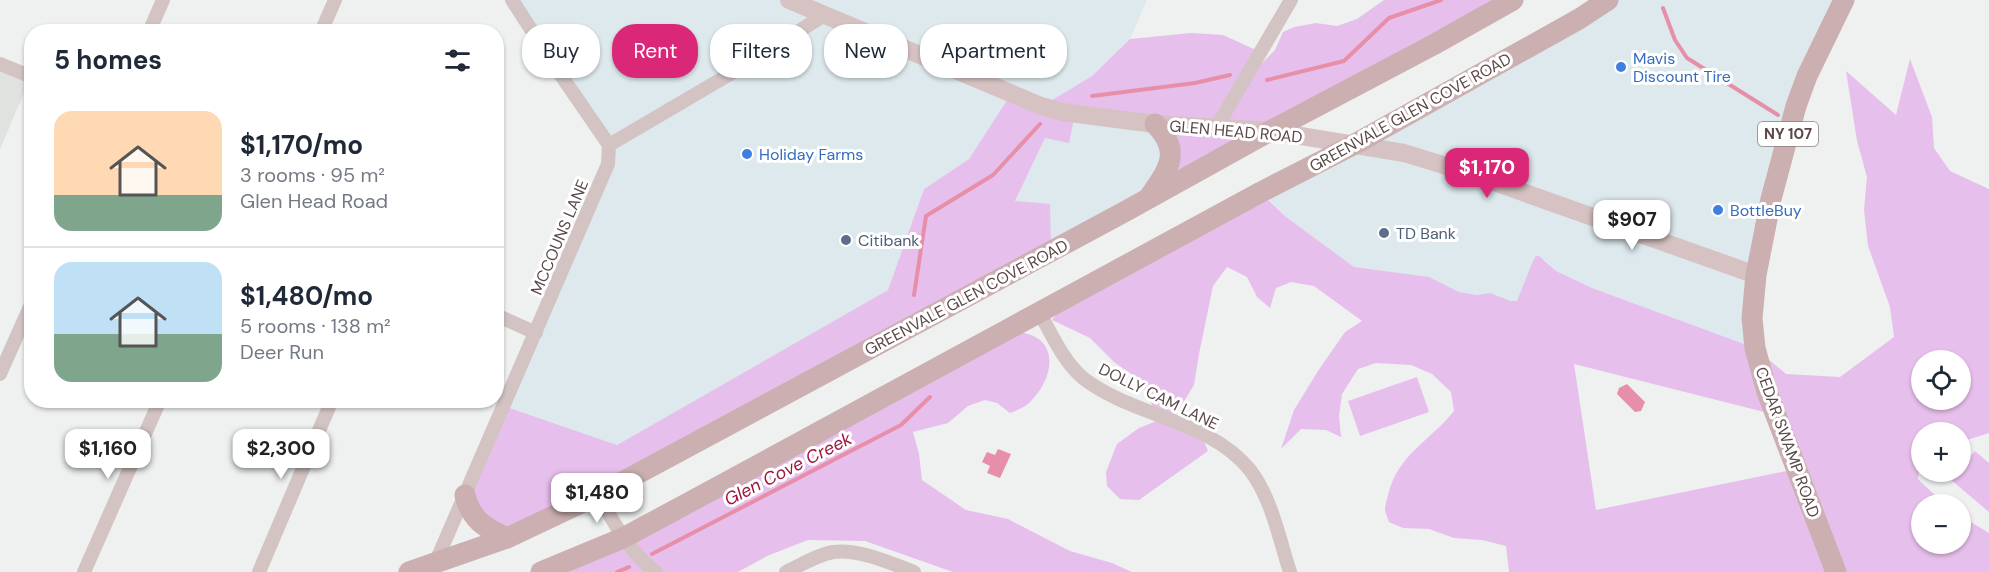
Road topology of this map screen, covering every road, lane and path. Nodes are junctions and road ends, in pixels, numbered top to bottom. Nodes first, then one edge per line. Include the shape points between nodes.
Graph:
1 (163, 0) edge
2 (335, 0) edge
3 (512, 0) edge
4 (789, 0) edge
5 (1289, 0) edge
6 (1513, 0) edge
7 (1608, 0) edge
8 (1844, 0) edge
9 (824, 15) junction
10 (152, 24) edge
11 (324, 24) edge
12 (0, 64) edge
13 (24, 74) edge
14 (1155, 124) junction
15 (1216, 128) junction
16 (1270, 131) junction
17 (1355, 144) junction
18 (609, 145) junction
19 (1148, 199) junction
20 (1756, 275) junction
21 (1040, 314) junction
22 (504, 319) edge
23 (24, 320) edge
24 (536, 333) junction
25 (0, 374) edge
26 (504, 406) edge
27 (156, 408) edge
28 (329, 408) edge
29 (503, 408) edge
30 (465, 495) junction
31 (598, 495) junction
32 (507, 538) junction
33 (623, 538) junction
34 (433, 567) edge
35 (84, 572) edge
36 (259, 572) edge
37 (409, 572) edge
38 (541, 572) edge
39 (656, 572) edge
40 (786, 572) edge
41 (914, 572) edge
42 (1290, 572) edge
43 (1836, 572) edge

1 - 10 street
2 - 11 street
3 - 18 street
4 - 9 main road, GLEN HEAD ROAD
5 - 15 street
6 - 16 main road, GREENVALE GLEN COVE ROAD
7 - 17 main road, GREENVALE GLEN COVE ROAD
8 - 20 main road, CEDAR SWAMP ROAD / NY 107 via 1796,106
9 - 14 main road, GLEN HEAD ROAD via 1041,106
9 - 18 street
12 - 13 street
14 - 15 main road, GLEN HEAD ROAD
14 - 19 main road via 1169,142 1170,161
15 - 16 main road, GLEN HEAD ROAD
16 - 17 main road, GLEN HEAD ROAD
16 - 19 main road, GREENVALE GLEN COVE ROAD
17 - 20 main road, GLEN HEAD ROAD via 1455,168
17 - 21 main road, GREENVALE GLEN COVE ROAD
18 - 24 street, MCCOUNS LANE via 608,164
19 - 31 main road, GREENVALE GLEN COVE ROAD
20 - 43 main road, CEDAR SWAMP ROAD / NY 107 via 1752,318 1760,369
21 - 33 main road, GREENVALE GLEN COVE ROAD
21 - 42 street, DOLLY CAM LANE via 1068,362 1082,377 1201,434 1241,461 1265,494
22 - 24 street
23 - 25 street
24 - 26 street, MCCOUNS LANE
27 - 35 street
28 - 36 street
29 - 30 street, MCCOUNS LANE
30 - 32 main road via 477,520
30 - 34 street, MCCOUNS LANE
31 - 32 main road, GREENVALE GLEN COVE ROAD
31 - 33 street
32 - 34 main road, GREENVALE GLEN COVE ROAD
33 - 38 main road, GREENVALE GLEN COVE ROAD
33 - 39 street
34 - 37 main road, GREENVALE GLEN COVE ROAD
40 - 41 street via 834,552 856,553

